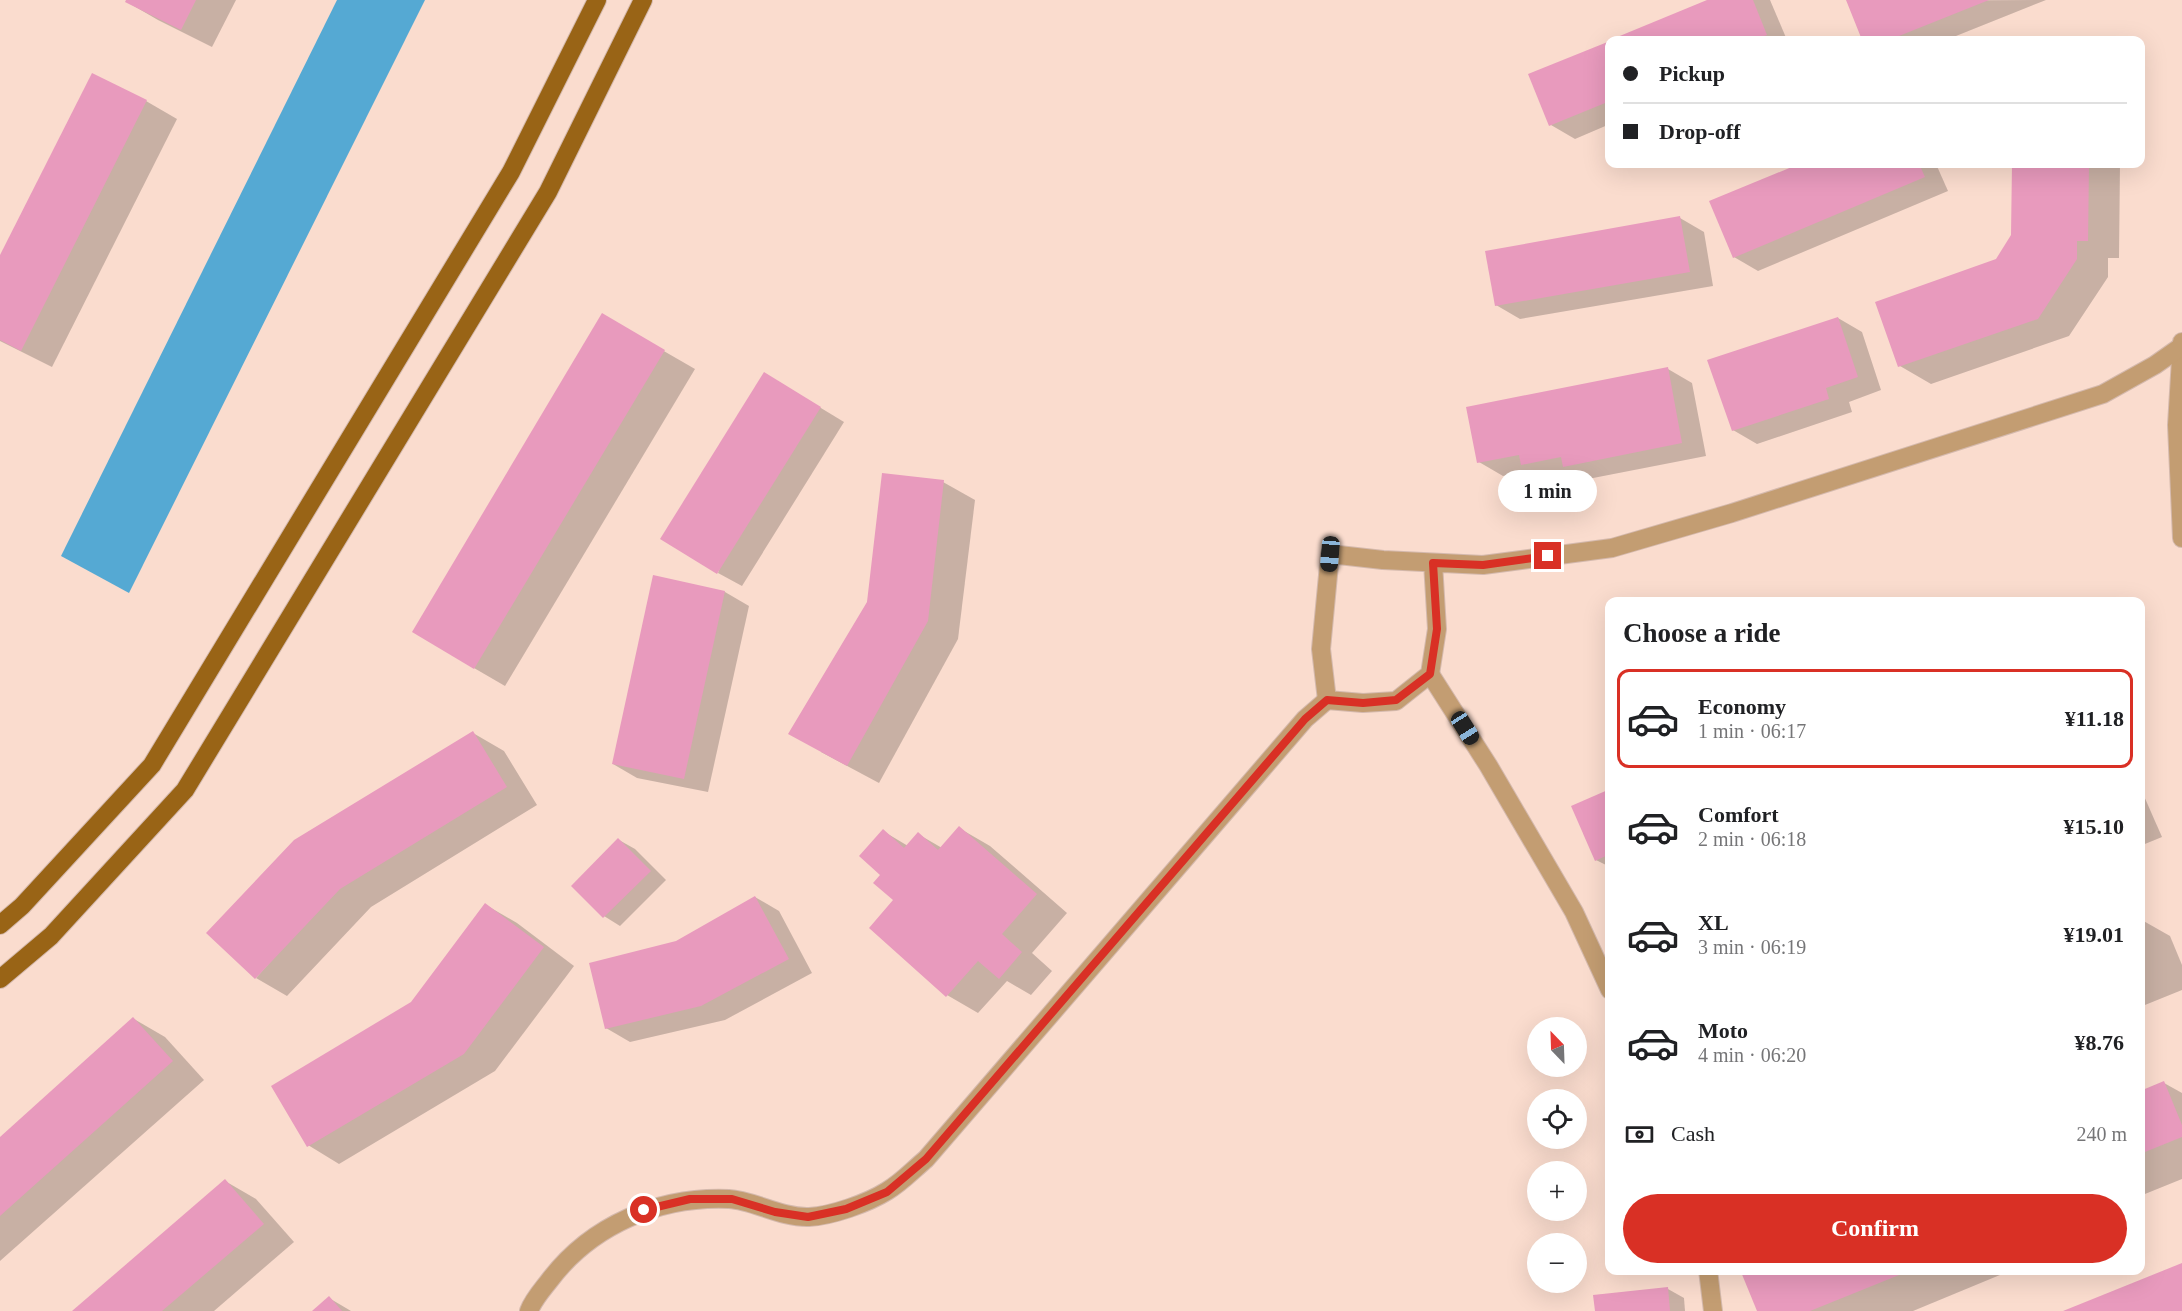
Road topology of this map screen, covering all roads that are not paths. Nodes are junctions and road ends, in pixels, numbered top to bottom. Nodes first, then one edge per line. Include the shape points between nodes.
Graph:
1 (597, 0) edge
2 (643, 0) edge
3 (2182, 345) edge
4 (2182, 538) edge
5 (1433, 563) junction
6 (1430, 674) junction
7 (1327, 700) junction
8 (0, 925) edge
9 (0, 979) edge
10 (1605, 979) edge
11 (1709, 1275) edge
12 (529, 1311) edge
13 (1713, 1311) edge

1 - 8 main road via 512,172 152,765
2 - 9 main road via 548,192 186,790 51,936
3 - 4 street via 2177,425
3 - 5 street via 2103,394 1612,548 1483,565
5 - 6 street via 1437,629
5 - 7 street via 1330,554 1321,649
6 - 7 street via 1396,700
6 - 10 street via 1574,912
7 - 12 street via 1305,719 926,1159 887,1192 846,1209 808,1217 732,1199 690,1199 644,1210 603,1229 564,1260
11 - 13 street

